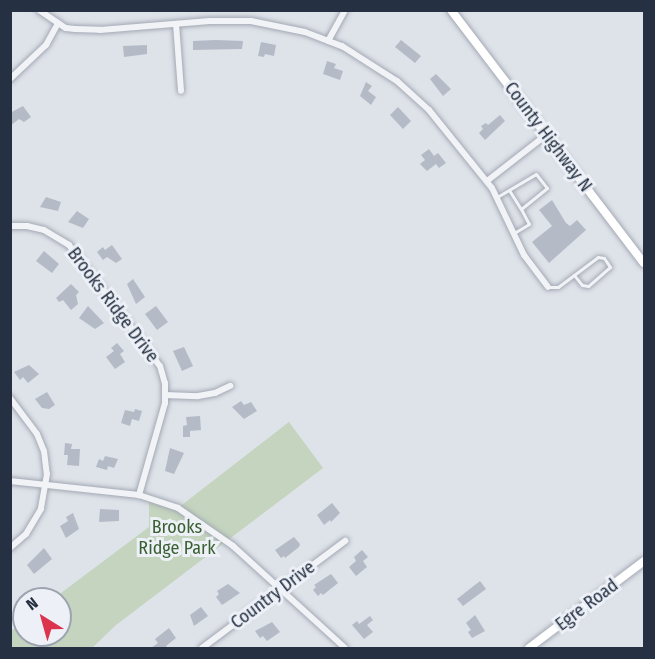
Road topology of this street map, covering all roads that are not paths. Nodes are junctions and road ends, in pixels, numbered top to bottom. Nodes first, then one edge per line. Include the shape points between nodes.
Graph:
1 (39, 10) edge
2 (345, 10) edge
3 (451, 10) edge
4 (58, 24) junction
5 (176, 24) junction
6 (328, 41) junction
7 (10, 79) edge
8 (181, 91) dead end
9 (546, 135) junction
10 (487, 181) junction
11 (509, 190) junction
12 (497, 197) junction
13 (521, 208) junction
14 (10, 226) edge
15 (513, 234) junction
16 (645, 263) edge
17 (574, 275) junction
18 (548, 287) joint
19 (230, 386) dead end
20 (165, 395) junction
21 (10, 398) edge
22 (10, 481) edge
23 (47, 484) junction
24 (139, 495) junction
25 (345, 541) dead end
26 (10, 548) edge
27 (645, 561) edge
28 (280, 589) junction
29 (202, 648) edge
30 (345, 648) edge
31 (529, 648) edge

1 - 4 street
2 - 6 street
3 - 9 street, County Highway N
4 - 5 street via 100,30
4 - 7 street via 46,45
5 - 6 street via 251,21
5 - 8 street
6 - 10 street via 397,81 429,110
9 - 10 street
9 - 16 street, County Highway N
10 - 12 street
11 - 12 lane
11 - 13 lane
11 - 13 lane via 536,174 547,188
12 - 15 street
13 - 15 lane via 529,224
14 - 20 street, Brooks Ridge Drive via 44,230 69,245 156,359 164,378
15 - 18 street
17 - 17 lane via 601,256 610,267 588,286
17 - 18 lane via 558,287
19 - 20 street via 198,396
20 - 24 street, Brooks Ridge Drive
21 - 23 street via 42,444
22 - 23 street
23 - 24 street
23 - 26 street via 35,520
24 - 28 street via 178,508 212,529
25 - 28 street, Country Drive
27 - 31 street, Egre Road
28 - 29 street, Country Drive
28 - 30 street

